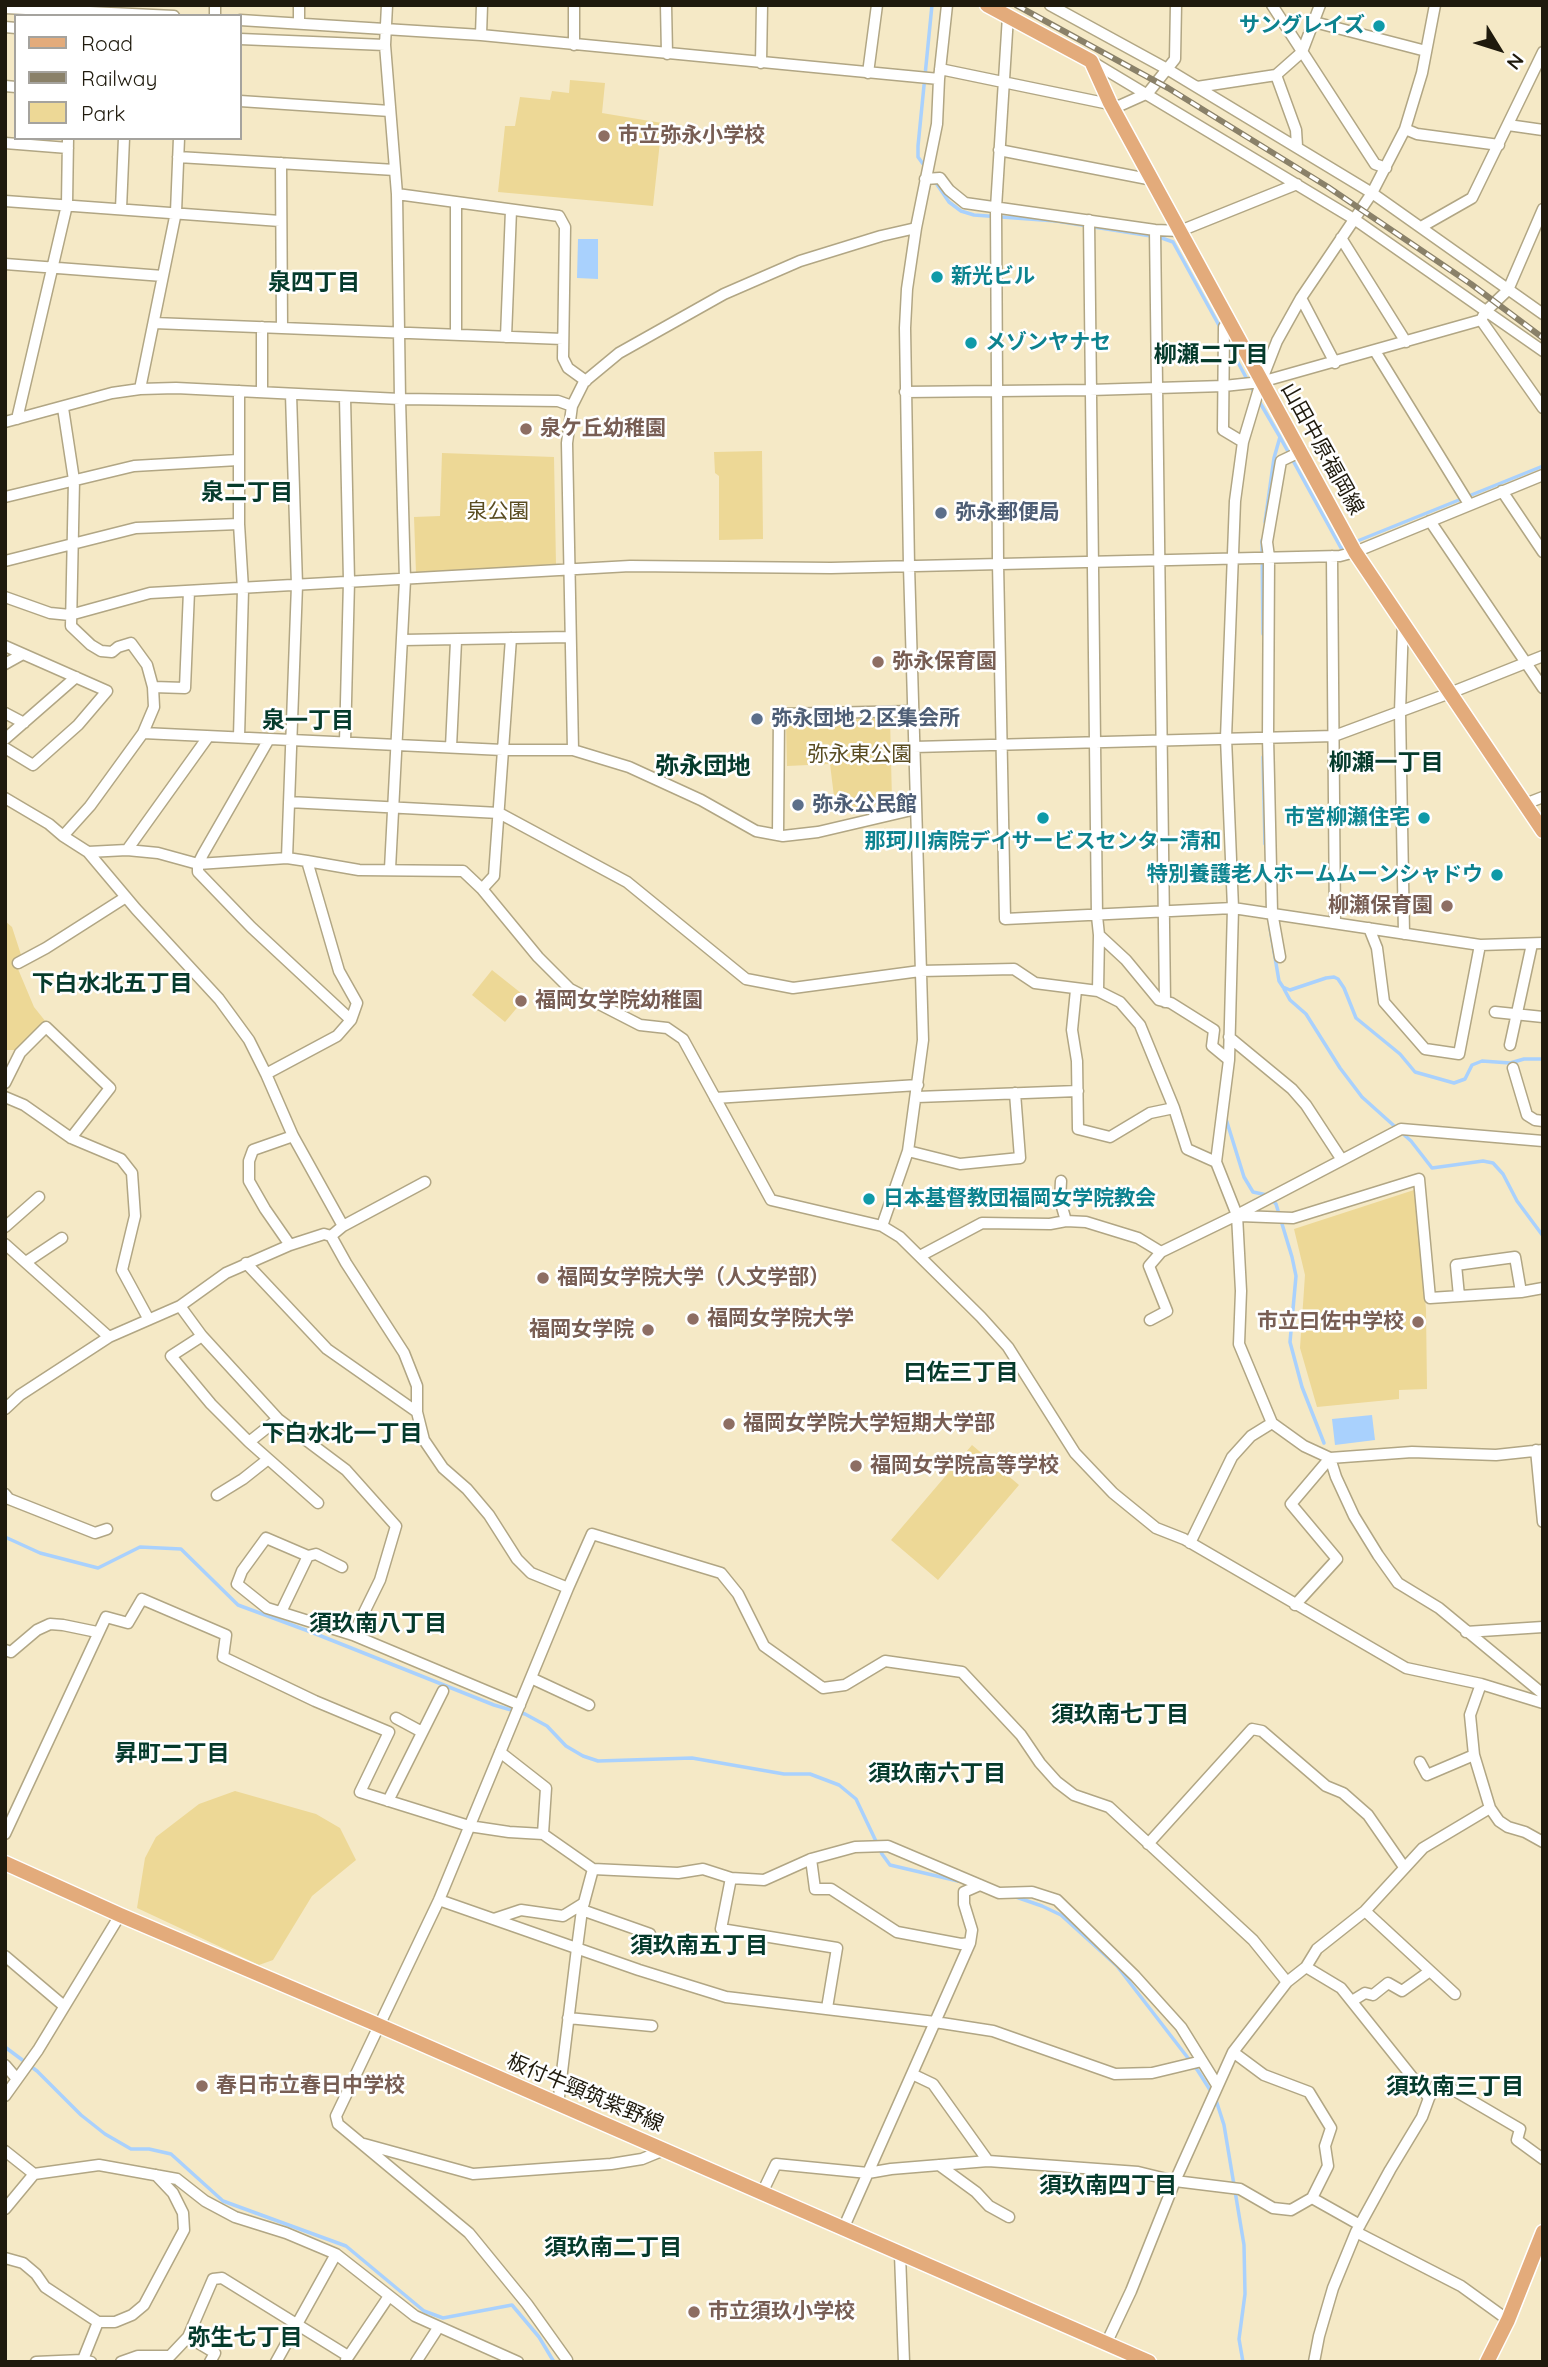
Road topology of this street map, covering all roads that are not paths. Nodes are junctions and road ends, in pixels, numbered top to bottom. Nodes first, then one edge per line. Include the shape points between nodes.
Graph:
1 (299, 5) edge
2 (387, 5) edge
3 (482, 5) edge
4 (574, 5) edge
5 (666, 5) edge
6 (762, 5) edge
7 (877, 5) edge
8 (947, 5) edge
9 (987, 5) edge
10 (1050, 5) edge
11 (1176, 5) edge
12 (1272, 5) edge
13 (1320, 5) edge
14 (1435, 5) edge
15 (5, 8) edge
16 (104, 9) edge
17 (1067, 9) edge
18 (74, 13) edge
19 (154, 14) edge
20 (1008, 16) junction
21 (242, 20) edge
22 (1314, 22) junction
23 (299, 23) junction
24 (386, 30) junction
25 (481, 35) junction
26 (242, 39) edge
27 (385, 45) junction
28 (574, 45) junction
29 (1426, 51) junction
30 (1302, 52) junction
31 (1543, 52) edge
32 (667, 54) junction
33 (1091, 61) junction
34 (761, 63) junction
35 (1167, 69) junction
36 (868, 73) junction
37 (936, 75) junction
38 (1276, 75) junction
39 (1003, 82) junction
40 (1197, 87) junction
41 (1148, 93) junction
42 (242, 101) edge
43 (1110, 103) junction
44 (390, 111) junction
45 (1508, 125) junction
46 (1405, 129) junction
47 (1543, 130) edge
48 (124, 140) edge
49 (179, 140) edge
50 (68, 143) edge
51 (5, 144) edge
52 (1499, 145) junction
53 (1297, 146) junction
54 (999, 150) junction
55 (178, 157) junction
56 (281, 163) junction
57 (1386, 168) junction
58 (395, 170) junction
59 (932, 179) junction
60 (1153, 180) junction
61 (1297, 184) junction
62 (397, 194) junction
63 (1373, 194) junction
64 (456, 202) junction
65 (6, 203) edge
66 (66, 205) junction
67 (996, 208) junction
68 (121, 209) junction
69 (1543, 209) edge
70 (511, 210) junction
71 (176, 212) junction
72 (1354, 219) junction
73 (1089, 220) junction
74 (280, 221) junction
75 (1421, 226) junction
76 (916, 228) junction
77 (1155, 230) junction
78 (1181, 230) junction
79 (1340, 238) junction
80 (5, 264) edge
81 (52, 268) junction
82 (163, 276) junction
83 (1508, 290) junction
84 (1301, 298) junction
85 (1543, 314) edge
86 (1484, 316) junction
87 (153, 323) junction
88 (1227, 324) junction
89 (262, 327) junction
90 (282, 327) junction
91 (399, 332) junction
92 (456, 334) junction
93 (506, 337) junction
94 (563, 339) junction
95 (1406, 342) junction
96 (1375, 351) junction
97 (1543, 351) edge
98 (1335, 363) junction
99 (586, 381) junction
100 (1255, 385) junction
101 (1224, 386) junction
102 (1157, 387) junction
103 (140, 389) junction
104 (997, 390) junction
105 (1090, 390) junction
106 (239, 391) junction
107 (262, 392) junction
108 (905, 393) junction
109 (291, 394) junction
110 (345, 397) junction
111 (400, 399) junction
112 (572, 406) junction
113 (63, 408) junction
114 (1543, 408) edge
115 (11, 420) edge
116 (1243, 442) junction
117 (1295, 455) junction
118 (238, 460) junction
119 (1543, 474) edge
120 (74, 480) junction
121 (1502, 491) junction
122 (5, 497) edge
123 (1469, 504) junction
124 (1430, 521) junction
125 (239, 524) junction
126 (74, 545) junction
127 (1352, 547) junction
128 (1543, 552) edge
129 (1332, 556) junction
130 (1269, 557) junction
131 (1234, 558) junction
132 (1159, 559) junction
133 (5, 561) edge
134 (1091, 561) junction
135 (998, 563) junction
136 (909, 566) junction
137 (569, 569) junction
138 (405, 580) junction
139 (349, 581) junction
140 (297, 585) junction
141 (243, 589) junction
142 (189, 591) junction
143 (5, 597) edge
144 (70, 615) junction
145 (1403, 623) junction
146 (570, 637) junction
147 (511, 638) junction
148 (403, 640) junction
149 (456, 641) junction
150 (5, 646) edge
151 (23, 654) junction
152 (1543, 656) edge
153 (1526, 663) junction
154 (5, 664) edge
155 (76, 677) junction
156 (153, 687) junction
157 (1543, 688) edge
158 (1450, 694) junction
159 (913, 711) junction
160 (1399, 712) junction
161 (5, 713) edge
162 (24, 723) junction
163 (143, 733) junction
164 (1334, 736) junction
165 (208, 737) junction
166 (239, 737) junction
167 (1268, 737) junction
168 (5, 738) edge
169 (1226, 738) junction
170 (269, 739) junction
171 (1161, 740) junction
172 (290, 741) junction
173 (1094, 741) junction
174 (345, 742) junction
175 (398, 743) junction
176 (1002, 744) junction
177 (451, 747) junction
178 (914, 747) junction
179 (5, 748) edge
180 (503, 750) junction
181 (573, 750) junction
182 (1543, 797) edge
183 (5, 798) edge
184 (289, 802) junction
185 (1525, 804) junction
186 (394, 807) junction
187 (916, 809) junction
188 (499, 813) junction
189 (1543, 831) edge
190 (778, 835) junction
191 (63, 836) junction
192 (127, 850) junction
193 (88, 852) junction
194 (287, 858) junction
195 (307, 861) junction
196 (198, 864) junction
197 (390, 869) junction
198 (482, 889) junction
199 (126, 897) junction
200 (1233, 908) junction
201 (1163, 911) junction
202 (1268, 911) junction
203 (1097, 916) junction
204 (1335, 923) junction
205 (1369, 928) junction
206 (1404, 934) junction
207 (1100, 935) junction
208 (1537, 943) edge
209 (1480, 944) junction
210 (1280, 957) dead end
211 (18, 963) dead end
212 (920, 971) junction
213 (1076, 990) junction
214 (1098, 991) junction
215 (1165, 1002) junction
216 (1495, 1012) dead end
217 (1518, 1014) junction
218 (1543, 1017) edge
219 (351, 1020) junction
220 (1229, 1037) junction
221 (1510, 1045) dead end
222 (1230, 1060) junction
223 (1513, 1068) dead end
224 (267, 1074) junction
225 (5, 1083) edge
226 (918, 1085) junction
227 (1077, 1091) junction
228 (1015, 1093) junction
229 (5, 1097) edge
230 (917, 1097) junction
231 (715, 1098) junction
232 (1174, 1108) junction
233 (1543, 1121) edge
234 (293, 1136) junction
235 (71, 1138) junction
236 (1543, 1141) edge
237 (908, 1151) junction
238 (1342, 1160) junction
239 (1216, 1162) junction
240 (1061, 1181) dead end
241 (425, 1182) dead end
242 (39, 1196) dead end
243 (1237, 1216) junction
244 (1066, 1221) junction
245 (343, 1226) junction
246 (882, 1226) junction
247 (5, 1227) edge
248 (331, 1236) junction
249 (62, 1238) dead end
250 (5, 1244) edge
251 (290, 1245) junction
252 (1161, 1252) junction
253 (920, 1256) junction
254 (26, 1262) junction
255 (246, 1264) junction
256 (1543, 1288) edge
257 (1521, 1292) junction
258 (1459, 1296) junction
259 (180, 1306) junction
260 (148, 1318) junction
261 (1150, 1320) dead end
262 (202, 1336) junction
263 (109, 1337) junction
264 (5, 1409) edge
265 (417, 1412) junction
266 (278, 1419) junction
267 (1272, 1423) junction
268 (249, 1442) junction
269 (1539, 1450) edge
270 (1330, 1458) junction
271 (267, 1460) junction
272 (5, 1494) edge
273 (217, 1494) dead end
274 (318, 1503) dead end
275 (1543, 1522) edge
276 (107, 1529) dead end
277 (1190, 1543) junction
278 (308, 1556) junction
279 (342, 1567) dead end
280 (568, 1588) junction
281 (1295, 1605) junction
282 (281, 1612) junction
283 (1543, 1627) edge
284 (97, 1632) junction
285 (1466, 1632) junction
286 (353, 1634) junction
287 (5, 1650) edge
288 (531, 1678) junction
289 (1481, 1684) junction
290 (443, 1690) dead end
291 (1543, 1694) edge
292 (1543, 1703) edge
293 (520, 1705) junction
294 (589, 1705) dead end
295 (396, 1718) dead end
296 (422, 1732) junction
297 (500, 1752) junction
298 (1474, 1755) junction
299 (1420, 1762) dead end
300 (388, 1801) junction
301 (1490, 1808) junction
302 (469, 1826) junction
303 (5, 1834) edge
304 (543, 1834) junction
305 (1543, 1842) edge
306 (1148, 1844) junction
307 (811, 1859) junction
308 (5, 1863) edge
309 (1405, 1867) junction
310 (593, 1869) junction
311 (731, 1878) junction
312 (979, 1885) junction
313 (439, 1900) junction
314 (583, 1906) junction
315 (1365, 1911) junction
316 (120, 1915) junction
317 (494, 1919) junction
318 (650, 1934) dead end
319 (970, 1943) junction
320 (577, 1948) junction
321 (5, 1956) edge
322 (1306, 1967) junction
323 (1430, 1971) junction
324 (1287, 1982) junction
325 (1455, 1994) dead end
326 (1352, 2001) junction
327 (64, 2006) junction
328 (827, 2008) junction
329 (568, 2018) junction
330 (935, 2022) junction
331 (378, 2025) junction
332 (652, 2026) dead end
333 (1233, 2052) junction
334 (1202, 2061) junction
335 (5, 2065) edge
336 (912, 2074) junction
337 (18, 2077) junction
338 (1217, 2085) junction
339 (5, 2096) edge
340 (1429, 2098) junction
341 (558, 2105) junction
342 (362, 2144) junction
343 (664, 2150) junction
344 (5, 2151) edge
345 (1543, 2159) edge
346 (988, 2161) junction
347 (939, 2165) junction
348 (868, 2173) junction
349 (34, 2174) junction
350 (156, 2175) junction
351 (1175, 2181) junction
352 (762, 2193) junction
353 (1311, 2198) junction
354 (5, 2209) edge
355 (1009, 2217) dead end
356 (843, 2229) junction
357 (1358, 2229) junction
358 (1543, 2232) edge
359 (337, 2254) junction
360 (900, 2254) junction
361 (5, 2258) edge
362 (389, 2296) junction
363 (1507, 2320) junction
364 (98, 2322) junction
365 (298, 2324) junction
366 (438, 2328) junction
367 (188, 2337) junction
368 (1106, 2344) junction
369 (346, 2359) edge
370 (85, 2361) edge
371 (567, 2361) edge
372 (36, 2362) edge
373 (121, 2362) edge
374 (210, 2362) edge
375 (276, 2362) edge
376 (416, 2362) edge
377 (518, 2362) edge
378 (904, 2362) edge
379 (1147, 2362) edge
380 (1314, 2362) edge
381 (1487, 2362) edge

1 - 23 street
2 - 24 street
3 - 25 street
4 - 28 street
5 - 32 street
6 - 34 street
7 - 36 street
8 - 37 street
9 - 20 main road
10 - 17 street
11 - 35 street via 1175,59
12 - 30 street
13 - 22 street
14 - 29 street
15 - 18 street
16 - 18 street
16 - 19 street
17 - 35 street
20 - 33 main road
20 - 39 street
21 - 23 street
22 - 29 street
22 - 30 street
23 - 24 street
24 - 25 street
24 - 27 street
25 - 28 street
26 - 27 street
27 - 44 street
28 - 32 street
29 - 46 street
30 - 38 street
30 - 57 street via 1375,164
31 - 45 street
32 - 34 street
33 - 41 street
33 - 43 main road, 山田中原福岡線
34 - 36 street
35 - 40 street
35 - 41 street
36 - 37 street
37 - 39 street
37 - 59 street via 937,124 929,164
38 - 40 street
38 - 53 street
39 - 43 street
39 - 54 street
40 - 53 street
41 - 43 street via 1119,106
41 - 61 street
42 - 44 street
43 - 60 main road, 山田中原福岡線
44 - 58 street
45 - 47 street
45 - 52 street
46 - 52 street
46 - 57 street
48 - 68 street
49 - 55 street
50 - 51 street
50 - 66 street
52 - 75 street via 1472,198
53 - 63 street
54 - 60 street
54 - 67 street
55 - 56 street
55 - 71 street
56 - 58 street
56 - 74 street
57 - 63 street
58 - 62 street
59 - 67 street via 965,203
59 - 76 street
60 - 78 main road, 山田中原福岡線
61 - 72 street
61 - 78 street
62 - 64 street
62 - 91 street
63 - 72 street
63 - 75 street
64 - 70 street
64 - 92 street
65 - 66 street
66 - 68 street
66 - 81 street
67 - 73 street
67 - 104 street
68 - 71 street
69 - 83 street
70 - 93 street
70 - 94 street via 559,216 565,227
71 - 74 street
71 - 82 street
72 - 79 street
72 - 86 street
73 - 77 street
73 - 105 street
74 - 90 street
75 - 83 street
76 - 99 street via 800,261 724,295 619,353
76 - 108 street via 907,289
77 - 78 street
77 - 102 street
78 - 88 main road, 山田中原福岡線
79 - 84 street
79 - 95 street
80 - 81 street
81 - 82 street
81 - 115 street
82 - 87 street
83 - 85 street
83 - 86 street
84 - 98 street
84 - 100 street
86 - 95 street
86 - 97 street
86 - 114 street
87 - 89 street
87 - 103 street
88 - 100 main road, 山田中原福岡線
88 - 101 street
89 - 90 street
89 - 107 street
90 - 91 street
91 - 92 street
91 - 111 street
92 - 93 street
93 - 94 street
94 - 99 street via 568,368
95 - 96 street
96 - 98 street
96 - 123 street
98 - 100 street
99 - 112 street
100 - 101 street
100 - 116 street via 1255,402
100 - 117 main road, 山田中原福岡線
101 - 102 street
101 - 116 street via 1223,430
102 - 105 street
102 - 132 street
103 - 106 street
103 - 113 street
104 - 105 street
104 - 108 street
104 - 135 street
105 - 134 street
106 - 107 street
106 - 118 street
107 - 109 street
108 - 136 street
109 - 110 street
109 - 140 street
110 - 111 street
110 - 139 street
111 - 112 street via 558,401
111 - 138 street
112 - 137 street via 567,443
113 - 115 street
113 - 120 street
116 - 131 street
117 - 127 main road, 山田中原福岡線
117 - 130 street via 1281,461 1267,542
118 - 120 street via 134,466
118 - 125 street
119 - 121 street
120 - 122 street
120 - 126 street
121 - 123 street
121 - 128 street
123 - 124 street
124 - 127 street
124 - 153 street
125 - 126 street via 136,528
125 - 141 street
126 - 133 street
126 - 144 street
127 - 129 street
127 - 145 main road, 山田中原福岡線
129 - 130 street
129 - 164 street
130 - 131 street
130 - 167 street
131 - 132 street
131 - 169 street
132 - 134 street
132 - 171 street
134 - 135 street
134 - 173 street
135 - 136 street
135 - 176 street
136 - 137 street
136 - 159 street
137 - 138 street
137 - 146 street
138 - 139 street
138 - 148 street
139 - 140 street
139 - 174 street
140 - 141 street
140 - 172 street
141 - 142 street
141 - 166 street
142 - 144 street via 150,593
142 - 156 street via 185,688
143 - 144 street
144 - 156 street via 71,625 101,652 131,643 147,665
145 - 158 main road, 山田中原福岡線
145 - 160 street
146 - 147 street
146 - 181 street
147 - 149 street
147 - 180 street
148 - 149 street
148 - 175 street
149 - 177 street
150 - 151 street
151 - 154 street
151 - 155 street
152 - 153 street
153 - 157 street
153 - 158 street
155 - 162 street
155 - 179 street via 107,691 78,724 33,765
156 - 163 street via 154,707
158 - 160 street
158 - 185 main road, 山田中原福岡線
159 - 178 street
159 - 190 street via 779,714
160 - 164 street
160 - 206 street
161 - 162 street
162 - 168 street
163 - 165 street
163 - 191 street
164 - 167 street
164 - 204 street
165 - 166 street
165 - 192 street
166 - 170 street
167 - 169 street
167 - 202 street
169 - 171 street
169 - 200 street
170 - 172 street
170 - 196 street
171 - 173 street
171 - 201 street
172 - 174 street
172 - 184 street
173 - 176 street
173 - 203 street
174 - 175 street
175 - 177 street
175 - 186 street
176 - 178 street
176 - 203 street via 1005,919
177 - 180 street
178 - 187 street
180 - 181 street
180 - 188 street
181 - 190 street via 629,767 756,831
182 - 185 street
183 - 191 street
184 - 186 street
184 - 194 street
185 - 189 main road, 山田中原福岡線
186 - 188 street
186 - 197 street
187 - 190 street via 818,832
187 - 212 street
188 - 198 street via 494,876
188 - 212 street via 627,883 746,979 793,988
191 - 193 street
192 - 193 street
192 - 196 street
193 - 199 street
194 - 195 street
194 - 196 street
195 - 197 street via 359,870
195 - 219 street via 339,971 357,1003
196 - 219 street via 198,872 251,927
197 - 198 street via 463,871
198 - 231 street via 570,989 640,1026 667,1028 683,1039
199 - 211 street
199 - 224 street via 219,999
200 - 201 street
200 - 202 street
200 - 220 street
201 - 203 street
201 - 215 street
202 - 204 street
202 - 210 street
203 - 207 street
204 - 205 street
205 - 206 street
205 - 209 street via 1377,948 1384,1002 1425,1049 1459,1054
206 - 209 street
207 - 214 street
207 - 215 street
208 - 209 street
208 - 217 street
212 - 213 street via 1014,969 1035,983
212 - 226 street via 923,1040
213 - 214 street
213 - 227 street via 1072,1030
214 - 232 street via 1120,1002 1140,1025
215 - 222 street via 1214,1030 1212,1046
216 - 217 street
217 - 218 street
217 - 221 street
219 - 224 street via 337,1035
220 - 222 street
220 - 238 street via 1292,1089
222 - 239 street
223 - 233 street via 1527,1115
224 - 234 street
225 - 235 street via 19,1053 46,1027 110,1088
226 - 230 street
226 - 231 street
227 - 228 street
227 - 232 street via 1077,1129 1110,1137 1150,1113
228 - 230 street
228 - 237 street via 1020,1158 960,1164
229 - 235 street
230 - 237 street
231 - 246 street via 771,1200
232 - 239 street via 1187,1149
234 - 245 street
234 - 251 street via 253,1150 249,1161 249,1181
235 - 260 street via 121,1159 132,1173 135,1216 122,1270
236 - 238 street via 1398,1130
237 - 246 street
238 - 243 street
239 - 243 street
240 - 244 street
241 - 245 street
242 - 247 street
243 - 252 street
243 - 258 street via 1293,1218 1419,1179 1430,1298
243 - 267 street via 1239,1344
244 - 252 street via 1086,1222 1138,1238
244 - 253 street via 982,1223
245 - 248 street
246 - 253 street
248 - 251 street
248 - 265 street via 404,1353 417,1386
249 - 254 street
250 - 254 street
251 - 255 street
252 - 261 street via 1149,1266 1167,1311
253 - 277 street via 1008,1347 1075,1453 1112,1493 1156,1528
254 - 263 street
255 - 259 street
255 - 265 street via 327,1349
256 - 257 street
257 - 258 street
257 - 258 street via 1515,1257 1456,1265
259 - 260 street
259 - 262 street
260 - 263 street
262 - 266 street
262 - 268 street via 171,1356
263 - 264 street
265 - 280 street via 424,1440 443,1468 489,1515 517,1559 531,1573
266 - 268 street
266 - 286 street via 346,1470 396,1526 380,1580
267 - 270 street
267 - 277 street via 1251,1436 1232,1457
268 - 271 street
269 - 270 street
269 - 275 street
270 - 281 street via 1291,1504 1337,1559
270 - 285 street via 1354,1516 1398,1583 1439,1608
271 - 273 street
271 - 274 street
272 - 276 street via 95,1532
277 - 281 street
278 - 279 street via 316,1554
278 - 282 street
278 - 282 street via 266,1538 242,1571 237,1584 267,1608
280 - 288 street
280 - 306 street via 592,1534 720,1573 738,1594 764,1646 823,1688 845,1685 885,1661 962,1672 1021,1735 1056,1782 1074,1795 1109,1807
281 - 289 street via 1406,1668
282 - 286 street
283 - 285 street
284 - 287 street via 50,1624 11,1652
284 - 300 street via 106,1617 128,1623 142,1599 226,1634 223,1657 389,1732 360,1792
284 - 303 street
285 - 291 street
286 - 293 street
288 - 293 street
288 - 294 street
289 - 292 street
289 - 298 street via 1470,1715
290 - 296 street
293 - 297 street
295 - 296 street
296 - 300 street
297 - 302 street
297 - 304 street via 546,1787
298 - 299 street via 1427,1775
298 - 301 street
300 - 302 street
301 - 305 street via 1508,1827
301 - 309 street via 1423,1848
302 - 304 street
302 - 313 street
304 - 310 street
306 - 309 street via 1252,1729 1262,1731 1368,1815
306 - 324 street via 1253,1940
307 - 311 street via 764,1880
307 - 312 street via 855,1847 888,1846
307 - 319 street via 815,1889 831,1889 897,1932
308 - 316 main road, 板付牛頸筑紫野線
309 - 315 street
310 - 311 street via 678,1873 703,1869
310 - 314 street
311 - 328 street via 721,1929 837,1948
312 - 319 street via 964,1892 972,1930
312 - 334 street via 999,1893 1032,1892 1057,1900 1181,2027
313 - 317 street
313 - 331 street
314 - 317 street via 563,1916 521,1910
314 - 318 street
314 - 320 street
315 - 322 street via 1317,1949
315 - 323 street
316 - 327 street
316 - 331 main road, 板付牛頸筑紫野線
317 - 320 street
319 - 330 street
320 - 328 street via 726,1997
320 - 329 street
321 - 327 street
322 - 324 street
322 - 326 street via 1341,1988
323 - 325 street
323 - 326 street via 1402,1991 1388,1983 1373,1996 1365,1993
324 - 333 street
326 - 340 street
327 - 337 street
328 - 330 street
329 - 332 street
329 - 341 street
330 - 334 street via 993,2031 1115,2074 1152,2073
330 - 336 street
331 - 341 main road, 板付牛頸筑紫野線
331 - 342 street via 336,2116 338,2124
333 - 338 street
333 - 353 street via 1264,2075 1308,2092 1331,2128 1325,2146 1328,2166
334 - 338 street
335 - 337 street
336 - 346 street via 933,2084
336 - 348 street
337 - 339 street
338 - 351 street
340 - 345 street via 1438,2081 1520,2129 1517,2140
340 - 357 street
341 - 343 main road, 板付牛頸筑紫野線
342 - 343 street via 473,2174 611,2164
342 - 371 street via 469,2233
343 - 352 main road, 板付牛頸筑紫野線
344 - 349 street
346 - 347 street
346 - 351 street via 1138,2172
347 - 348 street
347 - 355 street
348 - 352 street via 776,2164
348 - 356 street
349 - 350 street via 99,2165
349 - 354 street
350 - 359 street via 177,2179 235,2217
350 - 364 street via 173,2193 183,2213 184,2230 144,2305 115,2322
351 - 353 street via 1240,2189 1273,2208 1291,2210
351 - 368 street
352 - 356 main road, 板付牛頸筑紫野線
353 - 357 street
356 - 360 main road, 板付牛頸筑紫野線
357 - 363 street via 1461,2286
357 - 380 street via 1333,2288
358 - 363 main road
359 - 362 street
359 - 365 street
360 - 368 main road, 板付牛頸筑紫野線
360 - 378 street
361 - 364 street via 23,2263 45,2287
362 - 366 street
362 - 369 street
363 - 381 main road
364 - 370 street
365 - 367 street via 222,2278 213,2279
365 - 369 street
365 - 375 street
366 - 376 street
366 - 377 street
367 - 373 street via 170,2356 138,2356
367 - 374 street via 215,2353
368 - 379 main road, 板付牛頸筑紫野線
370 - 372 street

